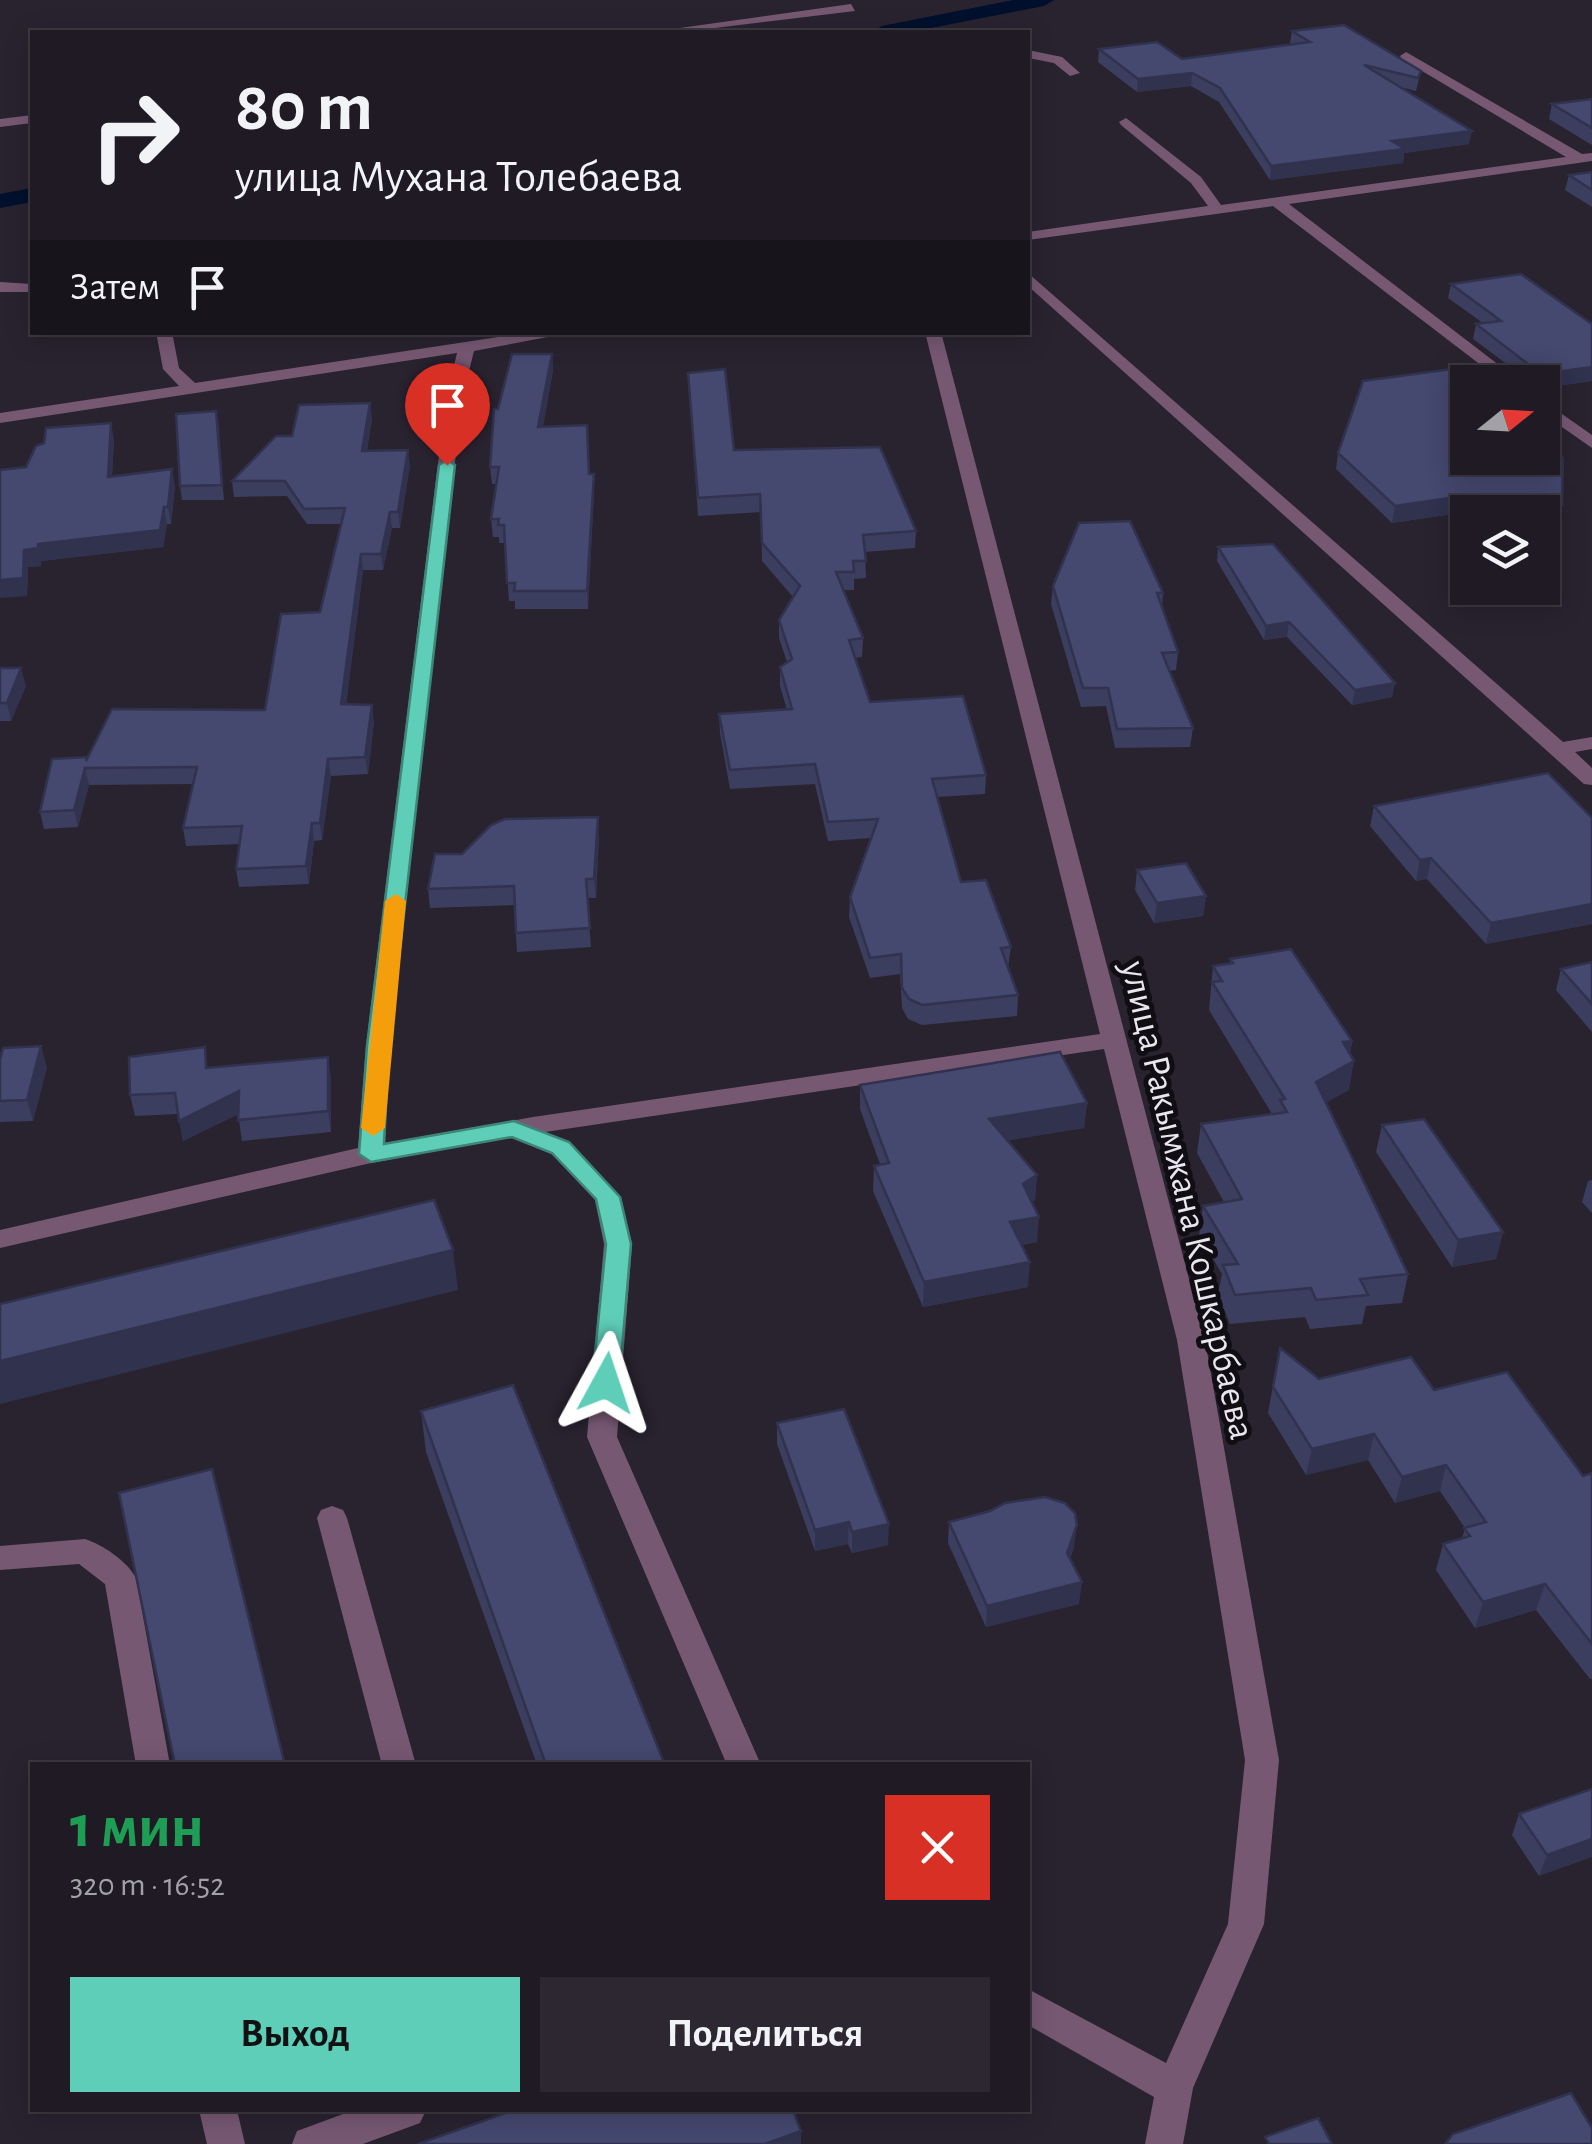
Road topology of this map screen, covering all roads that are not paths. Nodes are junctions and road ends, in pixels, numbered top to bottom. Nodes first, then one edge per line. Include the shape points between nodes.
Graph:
1 (852, 9) edge
2 (674, 30) edge
3 (1030, 54) edge
4 (1406, 56) dead end
5 (1074, 73) dead end
6 (30, 118) edge
7 (0, 122) edge
8 (1126, 122) dead end
9 (1588, 161) edge
10 (1276, 202) junction
11 (1218, 210) junction
12 (1030, 236) edge
13 (1030, 280) edge
14 (0, 288) edge
15 (30, 288) edge
16 (165, 335) edge
17 (546, 335) edge
18 (934, 335) edge
19 (467, 347) junction
20 (1491, 365) edge
21 (190, 388) junction
22 (0, 418) edge
23 (1560, 419) edge
24 (1592, 443) edge
25 (1592, 744) edge
26 (1558, 749) junction
27 (1592, 780) edge
28 (1116, 1039) junction
29 (514, 1129) junction
30 (371, 1154) junction
31 (0, 1239) edge
32 (332, 1518) dead end
33 (0, 1558) edge
34 (152, 1762) edge
35 (398, 1762) edge
36 (743, 1762) edge
37 (1030, 2007) edge
38 (1174, 2088) junction
39 (218, 2112) edge
40 (402, 2112) edge
41 (226, 2144) edge
42 (311, 2144) edge
43 (1164, 2144) edge

1 - 2 street
3 - 5 street via 1058,60
4 - 9 street
6 - 7 street
8 - 11 street via 1196,180
9 - 10 street
10 - 11 street
10 - 20 street
11 - 12 street
13 - 26 street
14 - 15 street
16 - 21 street via 171,368
17 - 19 street
18 - 28 street, улица Ракымжана Кошкарбаева
19 - 21 street
19 - 30 street via 452,418
21 - 22 street
23 - 24 street
25 - 26 street
26 - 27 street
28 - 29 street
28 - 38 street, улица Ракымжана Кошкарбаева via 1191,1340 1262,1760 1246,1924
29 - 30 street
29 - 36 street via 561,1148 608,1197 618,1244 602,1437
30 - 31 street
32 - 35 street
33 - 34 street via 85,1552 120,1578
37 - 38 street
38 - 43 street, улица Ракымжана Кошкарбаева
39 - 41 street
40 - 42 street

